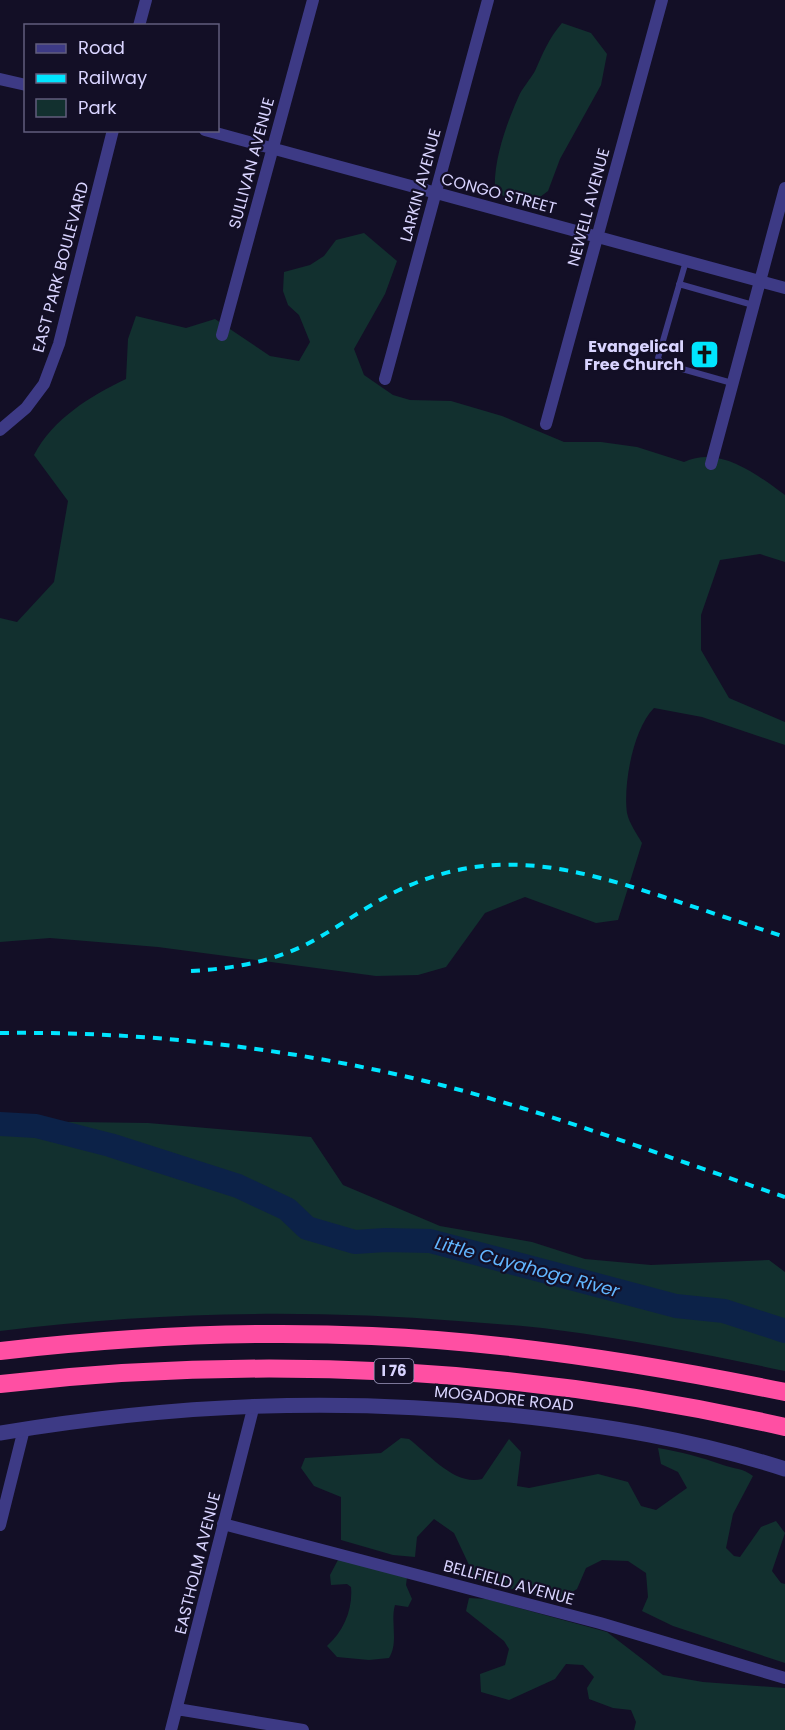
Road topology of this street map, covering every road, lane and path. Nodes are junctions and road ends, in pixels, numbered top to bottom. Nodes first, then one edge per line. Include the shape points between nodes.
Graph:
1 (146, 0) edge
2 (313, 0) edge
3 (488, 0) edge
4 (662, 0) edge
5 (140, 24) edge
6 (0, 79) edge
7 (24, 85) edge
8 (112, 132) edge
9 (212, 132) edge
10 (272, 148) junction
11 (785, 188) edge
12 (435, 192) junction
13 (597, 236) junction
14 (686, 261) junction
15 (760, 281) junction
16 (679, 284) junction
17 (785, 288) edge
18 (753, 305) junction
19 (222, 335) dead end
20 (385, 379) dead end
21 (732, 383) junction
22 (546, 424) dead end
23 (0, 430) edge
24 (711, 465) dead end
25 (0, 1351) edge
26 (0, 1384) edge
27 (785, 1392) edge
28 (254, 1405) junction
29 (785, 1427) edge
30 (24, 1429) junction
31 (0, 1433) edge
32 (785, 1469) edge
33 (224, 1524) junction
34 (0, 1525) edge
35 (785, 1678) edge
36 (177, 1709) junction
37 (171, 1730) edge
38 (303, 1730) edge

1 - 5 street
2 - 10 street, SULLIVAN AVENUE
3 - 12 street, LARKIN AVENUE
4 - 13 street, NEWELL AVENUE
6 - 7 street
8 - 23 street, EAST PARK BOULEVARD via 59,344 44,384 26,408
9 - 10 street, CONGO STREET
10 - 12 street, CONGO STREET
10 - 19 street, SULLIVAN AVENUE
11 - 15 street
12 - 13 street, CONGO STREET
12 - 20 street, LARKIN AVENUE
13 - 14 street, CONGO STREET
13 - 22 street, NEWELL AVENUE
14 - 15 street, CONGO STREET
14 - 16 lane
15 - 17 street, CONGO STREET
15 - 18 street
16 - 18 lane
16 - 21 lane via 658,358 661,363
18 - 21 street
21 - 24 street
25 - 27 highway, I 76 via 94,1341 218,1335 372,1336 556,1352 688,1372
26 - 29 highway, I 76 via 185,1370 406,1372 609,1394
28 - 30 street, MOGADORE ROAD via 153,1411
28 - 32 street, MOGADORE ROAD via 388,1406 551,1419 674,1439
28 - 33 street, EASTHOLM AVENUE
30 - 31 street, MOGADORE ROAD
30 - 34 street
33 - 35 street, BELLFIELD AVENUE via 600,1623
33 - 36 street, EASTHOLM AVENUE
36 - 37 street, EASTHOLM AVENUE
36 - 38 street

